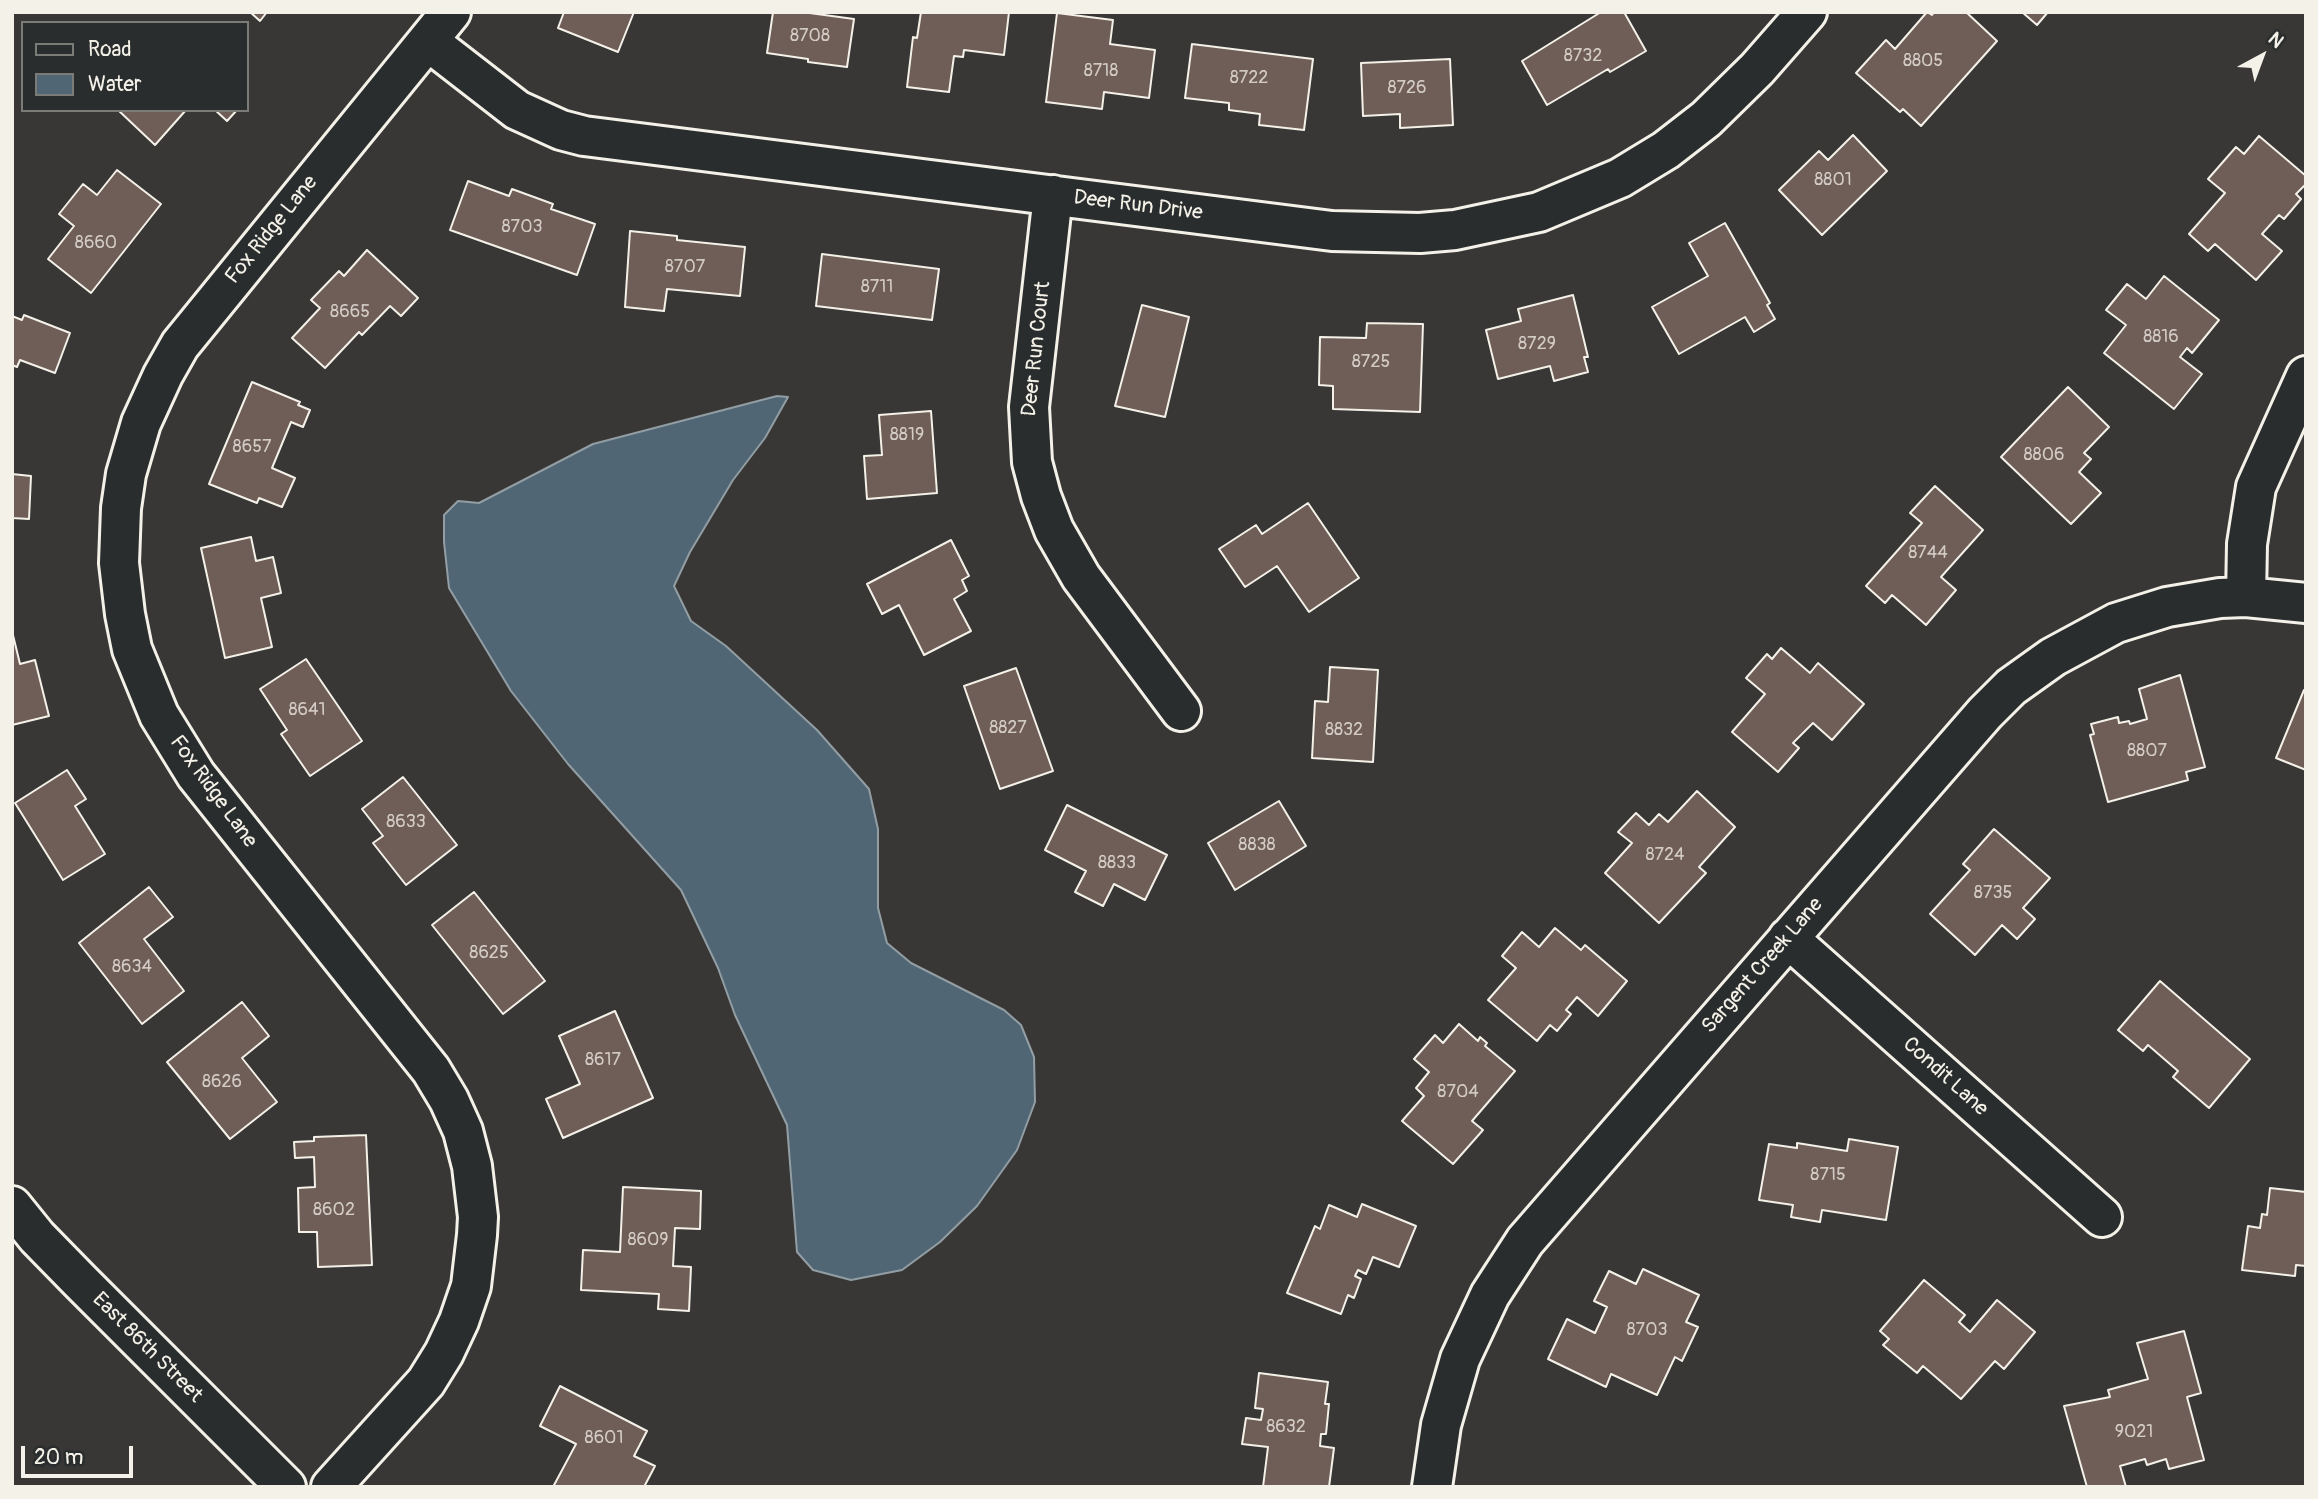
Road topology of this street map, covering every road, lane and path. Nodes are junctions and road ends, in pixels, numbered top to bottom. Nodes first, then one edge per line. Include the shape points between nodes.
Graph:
1 (1807, 12) edge
2 (439, 27) edge
3 (1054, 195) junction
4 (2306, 376) edge
5 (2246, 597) junction
6 (2306, 603) edge
7 (1181, 711) dead end
8 (1788, 938) junction
9 (12, 1206) edge
10 (2102, 1217) dead end
11 (286, 1487) edge
12 (331, 1487) edge
13 (1432, 1487) edge

1 - 3 street, Deer Run Drive via 1742,86 1693,130 1620,178 1539,212 1455,230 1368,233
2 - 3 street, Deer Run Drive via 517,110 561,130
2 - 12 street, Fox Ridge Lane via 180,345 141,423 121,508 119,563 125,614 132,649 159,715 196,775 431,1070 463,1131 472,1166 477,1236 471,1286 459,1321 421,1389
3 - 7 street, Deer Run Court via 1030,395 1032,462 1050,521 1081,576
4 - 5 street via 2256,487 2246,544
5 - 6 street, Sargent Creek Lane
5 - 8 street, Sargent Creek Lane via 2184,604 2116,623 2063,650 2025,677 1984,713
8 - 10 street, Condit Lane
8 - 13 street, Sargent Creek Lane via 1539,1222 1507,1265 1460,1359 1441,1425
9 - 11 street, East 86th Street via 37,1237

